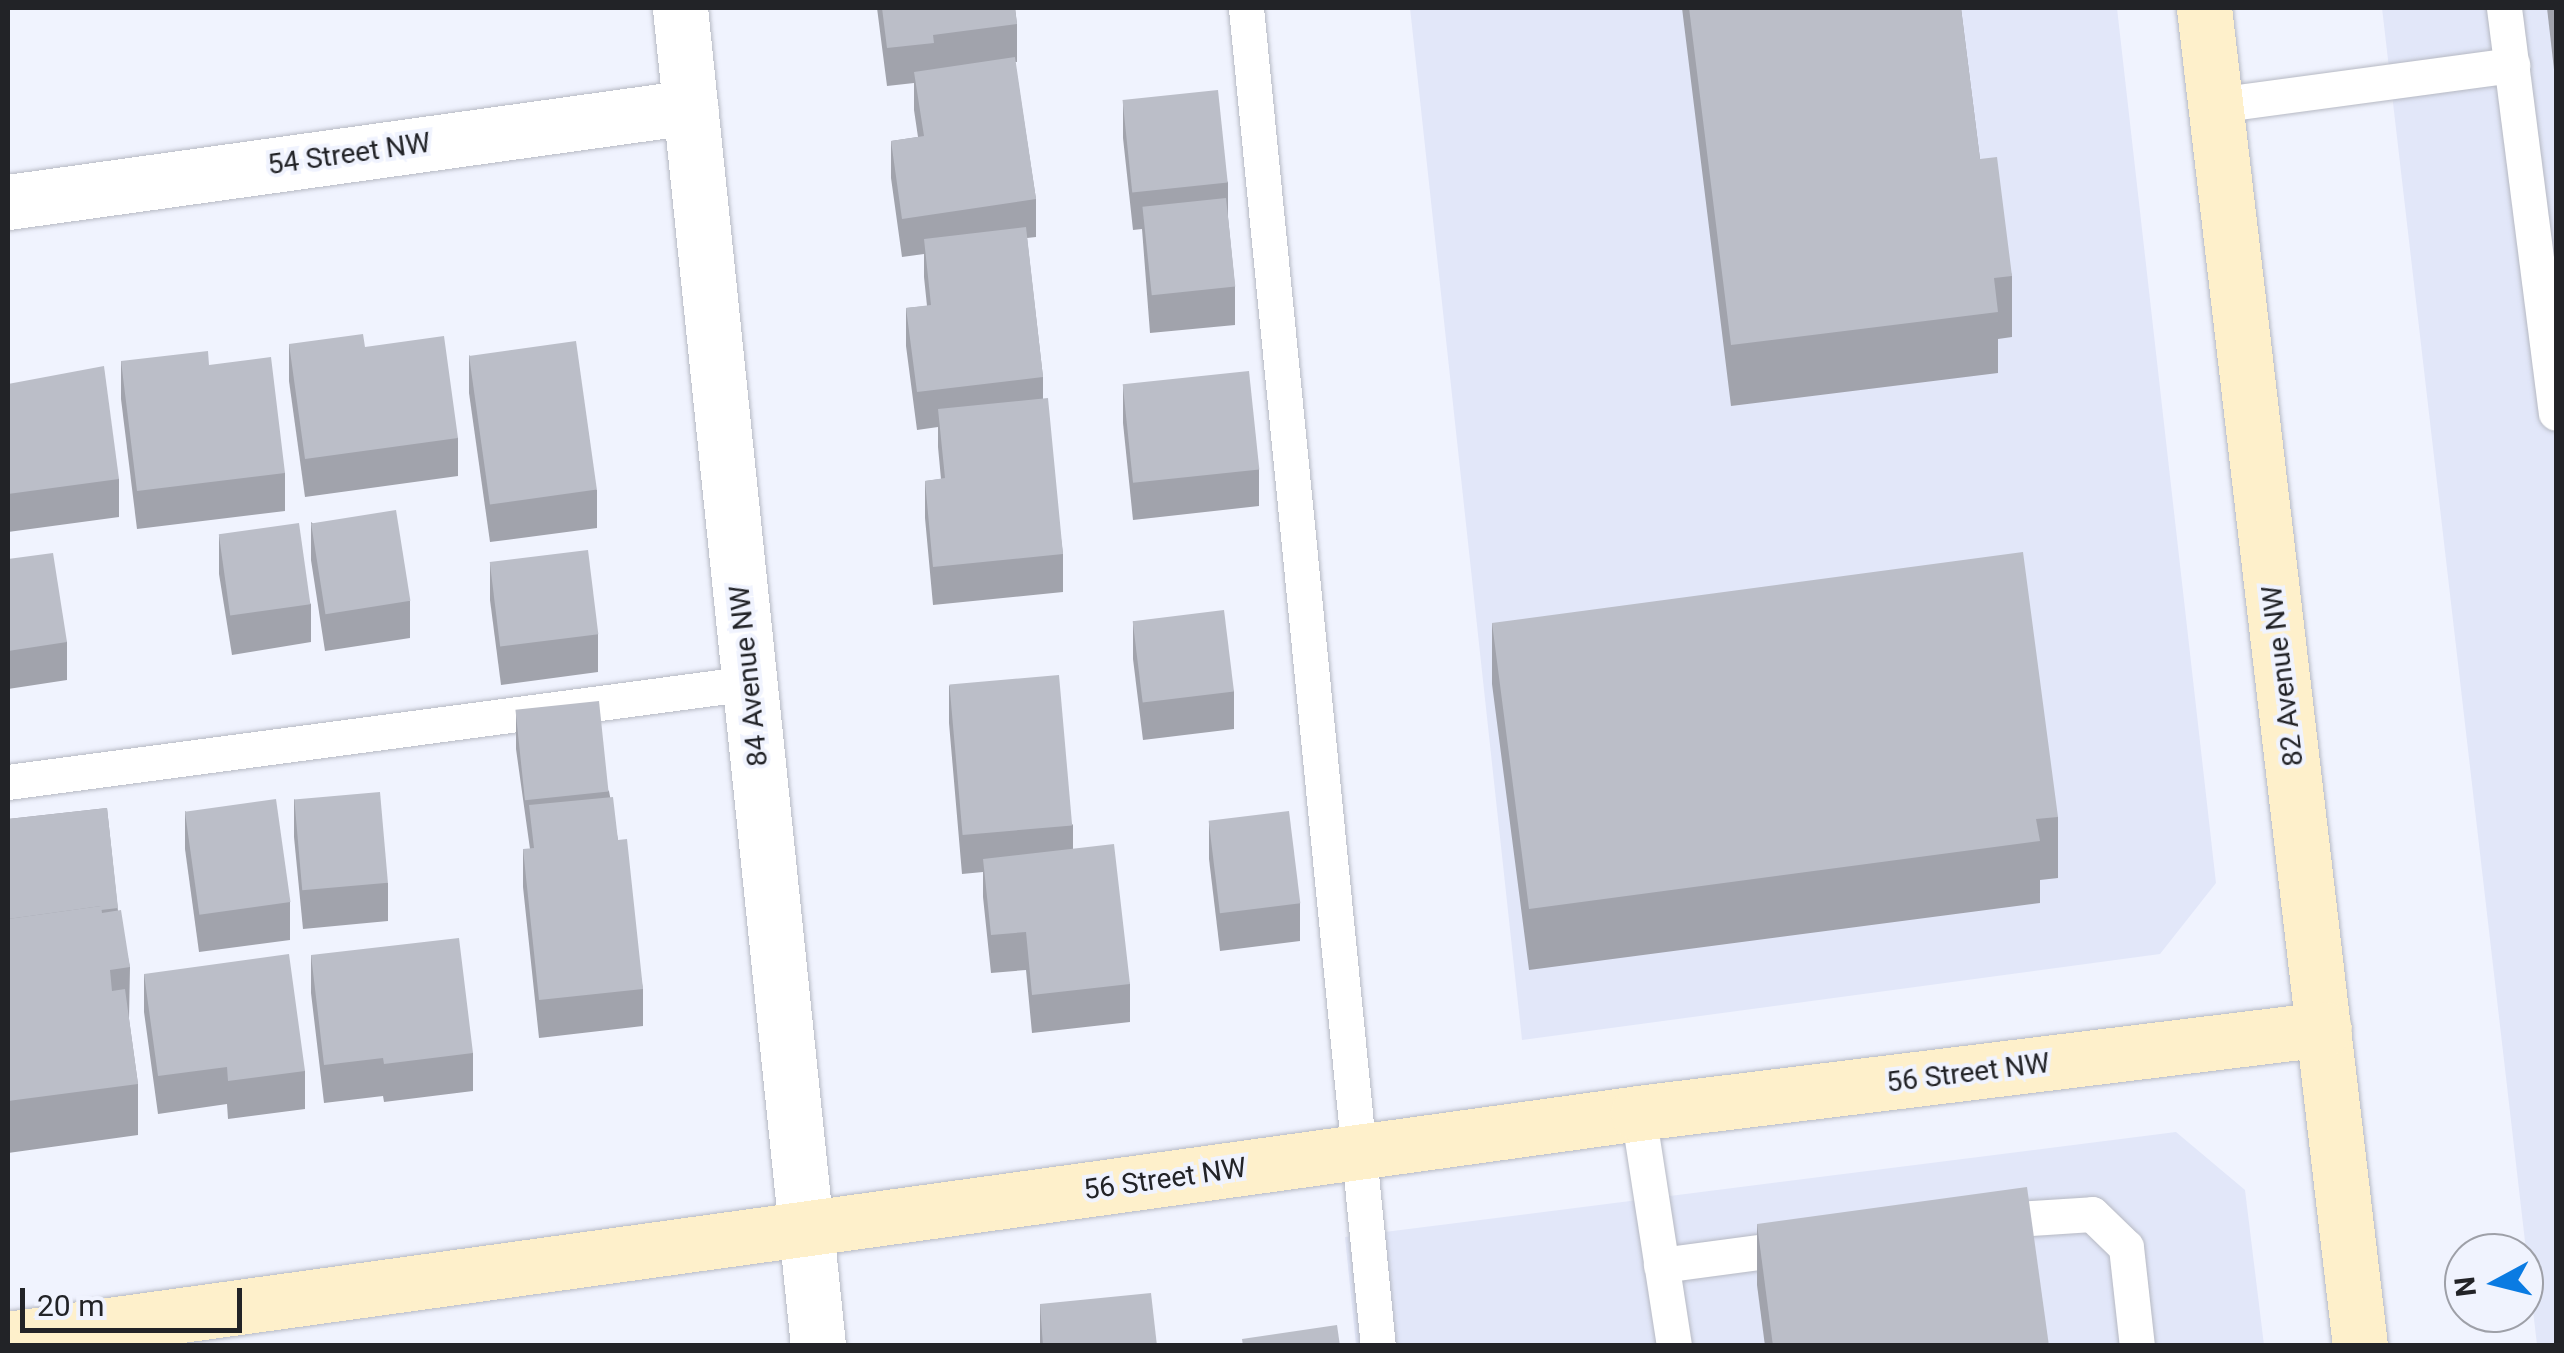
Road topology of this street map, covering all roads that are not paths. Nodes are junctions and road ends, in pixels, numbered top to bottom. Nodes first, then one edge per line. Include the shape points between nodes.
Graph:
1 (680, 8) edge
2 (1246, 8) edge
3 (2204, 8) edge
4 (2504, 8) edge
5 (2512, 65) junction
6 (2216, 104) junction
7 (690, 107) junction
8 (8, 202) edge
9 (2556, 414) edge
10 (750, 683) junction
11 (8, 782) edge
12 (2324, 1029) junction
13 (1638, 1113) junction
14 (1358, 1152) junction
15 (1958, 1225) edge
16 (806, 1229) junction
17 (1839, 1241) edge
18 (1661, 1265) junction
19 (8, 1339) edge
20 (818, 1346) edge
21 (1378, 1346) edge
22 (1674, 1346) edge
23 (2136, 1346) edge
24 (2360, 1346) edge

1 - 7 street, 84 Avenue NW
2 - 14 lane
3 - 6 street, 82 Avenue NW
4 - 5 lane
5 - 6 lane
5 - 9 lane
6 - 12 street, 82 Avenue NW
7 - 8 street, 54 Street NW
7 - 10 street, 84 Avenue NW
10 - 11 lane
10 - 16 street, 84 Avenue NW
12 - 13 street, 56 Street NW
12 - 24 street, 82 Avenue NW
13 - 14 street, 56 Street NW
13 - 18 lane
14 - 16 street, 56 Street NW
14 - 21 lane
15 - 23 lane via 2092,1214 2126,1248
16 - 19 street, 56 Street NW
16 - 20 street, 84 Avenue NW
17 - 18 lane
18 - 22 lane

